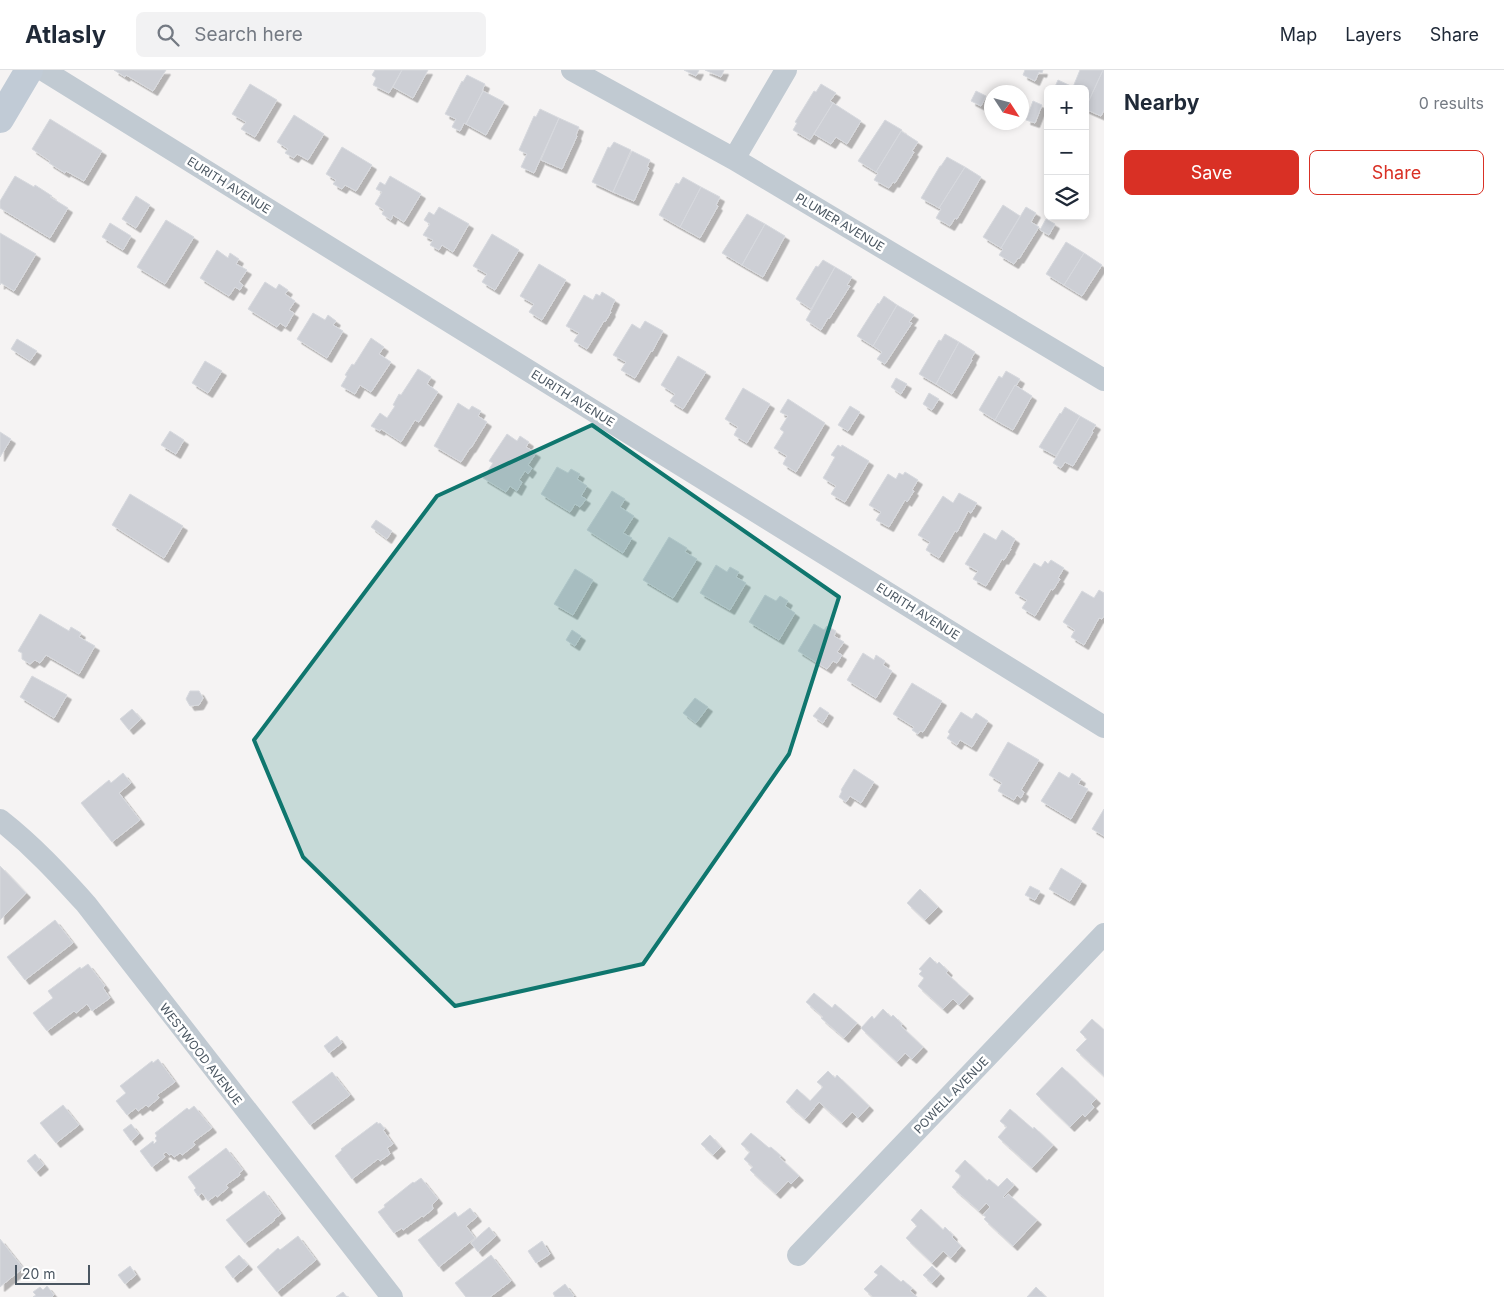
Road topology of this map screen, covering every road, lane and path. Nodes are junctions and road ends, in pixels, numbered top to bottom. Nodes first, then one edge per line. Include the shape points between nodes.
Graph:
1 (30, 70) edge
2 (43, 70) edge
3 (572, 70) edge
4 (786, 70) edge
5 (0, 119) edge
6 (734, 159) junction
7 (1104, 380) edge
8 (1104, 727) edge
9 (0, 820) edge
10 (1104, 934) edge
11 (798, 1255) dead end
12 (392, 1297) edge

1 - 5 street
2 - 8 street, EURITH AVENUE
3 - 6 street, PLUMER AVENUE
4 - 6 street
6 - 7 street, PLUMER AVENUE
9 - 12 street, WESTWOOD AVENUE via 30,844 86,904
10 - 11 street, POWELL AVENUE

